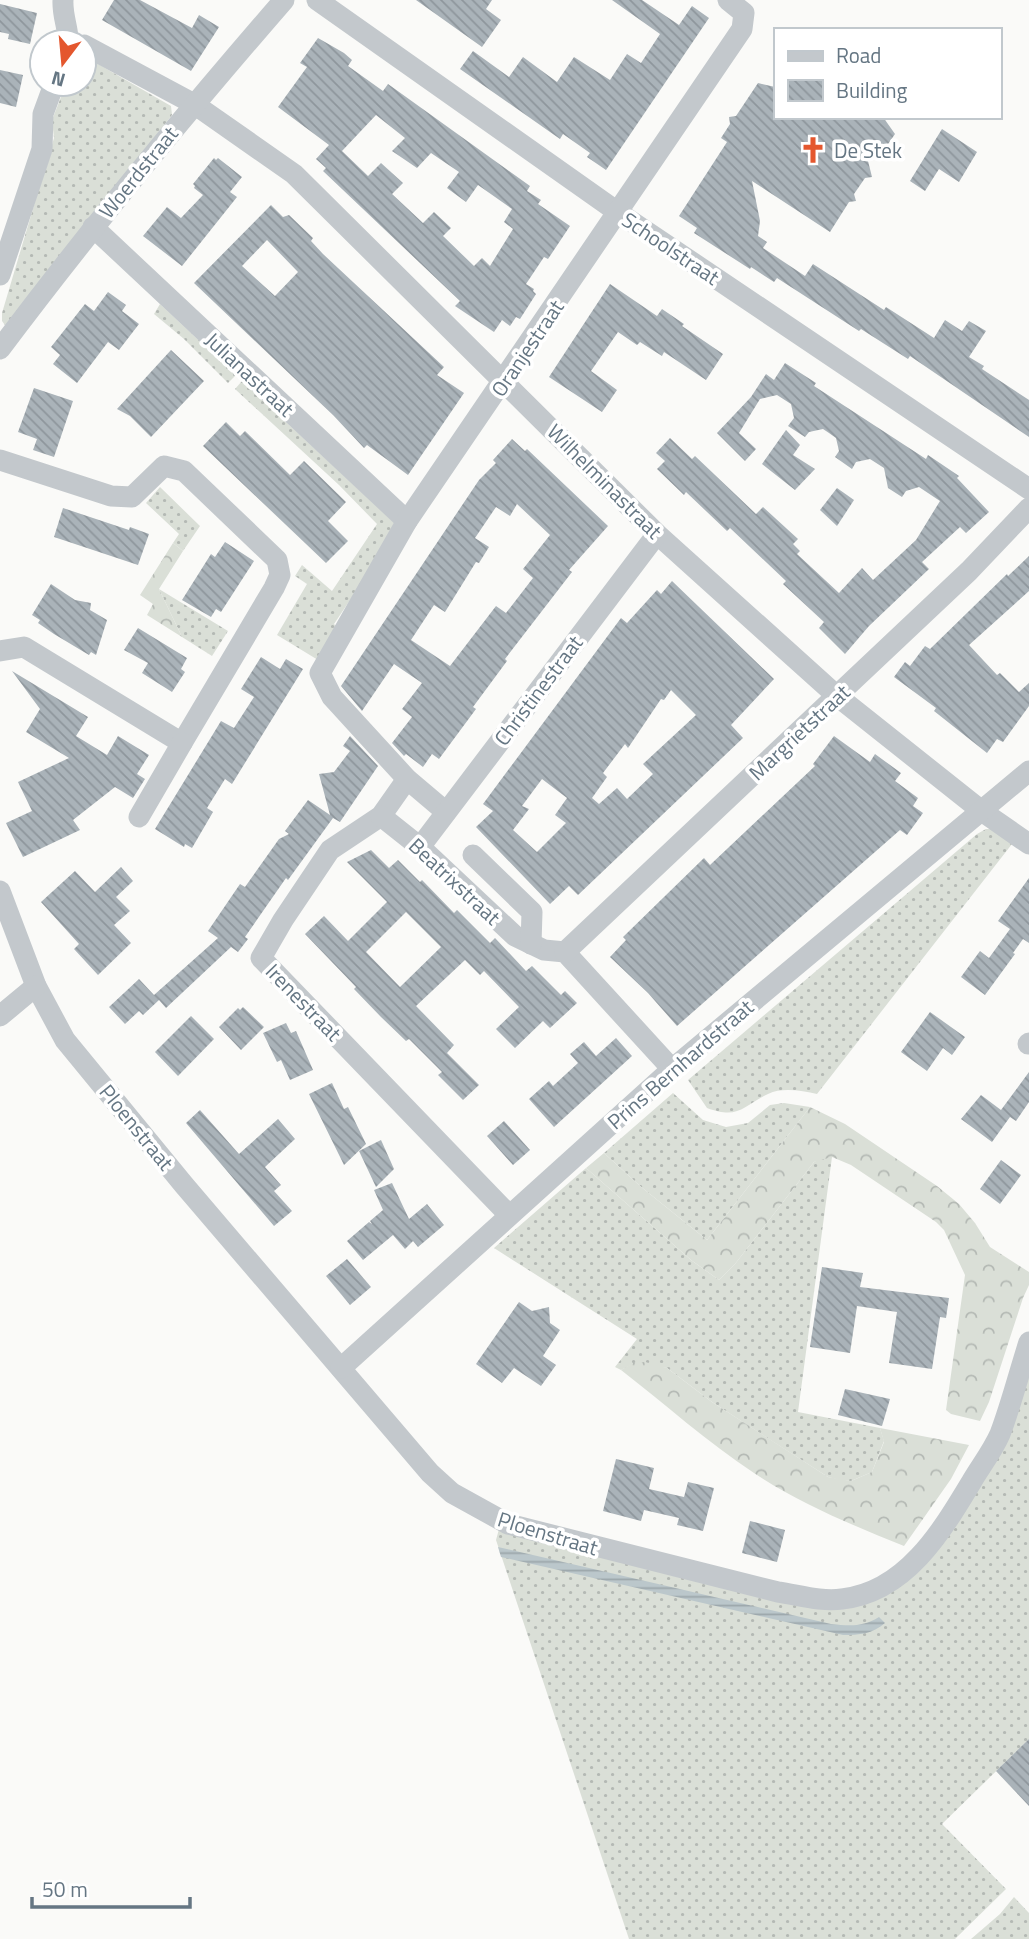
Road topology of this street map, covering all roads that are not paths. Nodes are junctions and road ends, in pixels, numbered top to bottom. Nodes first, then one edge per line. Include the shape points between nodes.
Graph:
1 (63, 0) edge
2 (284, 0) edge
3 (317, 0) edge
4 (728, 0) edge
5 (67, 28) edge
6 (98, 54) edge
7 (49, 98) edge
8 (194, 104) junction
9 (619, 213) junction
10 (93, 227) junction
11 (0, 275) edge
12 (0, 349) edge
13 (504, 382) junction
14 (0, 460) edge
15 (1029, 489) edge
16 (1029, 508) edge
17 (407, 522) junction
18 (657, 534) junction
19 (0, 651) edge
20 (837, 696) junction
21 (182, 743) junction
22 (1029, 771) edge
23 (407, 779) junction
24 (446, 812) junction
25 (983, 812) junction
26 (381, 816) junction
27 (139, 817) dead end
28 (1029, 844) edge
29 (421, 847) junction
30 (474, 855) dead end
31 (0, 891) edge
32 (531, 944) junction
33 (565, 952) junction
34 (36, 986) junction
35 (0, 1016) edge
36 (672, 1069) junction
37 (509, 1215) junction
38 (1029, 1342) edge
39 (341, 1368) junction

1 - 5 street
2 - 8 street, Woerdstraat
3 - 9 street, Schoolstraat
4 - 9 street, Oranjestraat via 744,13 742,29
6 - 8 street, Wilhelminastraat
7 - 11 street via 43,114 42,149
8 - 10 street, Woerdstraat
8 - 13 street, Wilhelminastraat via 294,174
9 - 13 street, Oranjestraat
9 - 15 street, Schoolstraat
10 - 12 street, Woerdstraat
10 - 17 street, Julianastraat
13 - 17 street, Oranjestraat
13 - 18 street, Wilhelminastraat
14 - 21 street via 111,496 132,497 164,466 184,471 278,560 280,575 274,588
16 - 20 street, Margrietstraat
17 - 23 street, Oranjestraat via 320,673 331,697
18 - 20 street, Wilhelminastraat
18 - 24 street, Christinestraat
19 - 21 street via 24,648
20 - 25 street, Wilhelminastraat
20 - 33 street, Margrietstraat
21 - 27 street
22 - 25 street, Prins Bernhardstraat
23 - 24 street
23 - 26 street, Irenestraat
24 - 29 street, Christinestraat
25 - 28 street, Wilhelminastraat
25 - 36 street, Prins Bernhardstraat
26 - 29 street, Beatrixstraat
26 - 37 street, Irenestraat via 330,850 261,958
29 - 32 street, Beatrixstraat via 515,936
30 - 32 street, Beatrixstraat via 532,912
31 - 34 street
32 - 33 street, Beatrixstraat
33 - 36 street
34 - 35 street
34 - 39 street, Ploenstraat via 65,1040
36 - 37 street, Prins Bernhardstraat
37 - 39 street, Prins Bernhardstraat
38 - 39 street, Ploenstraat via 999,1437 953,1513 920,1555 886,1586 841,1600 778,1592 508,1524 452,1493 430,1473

